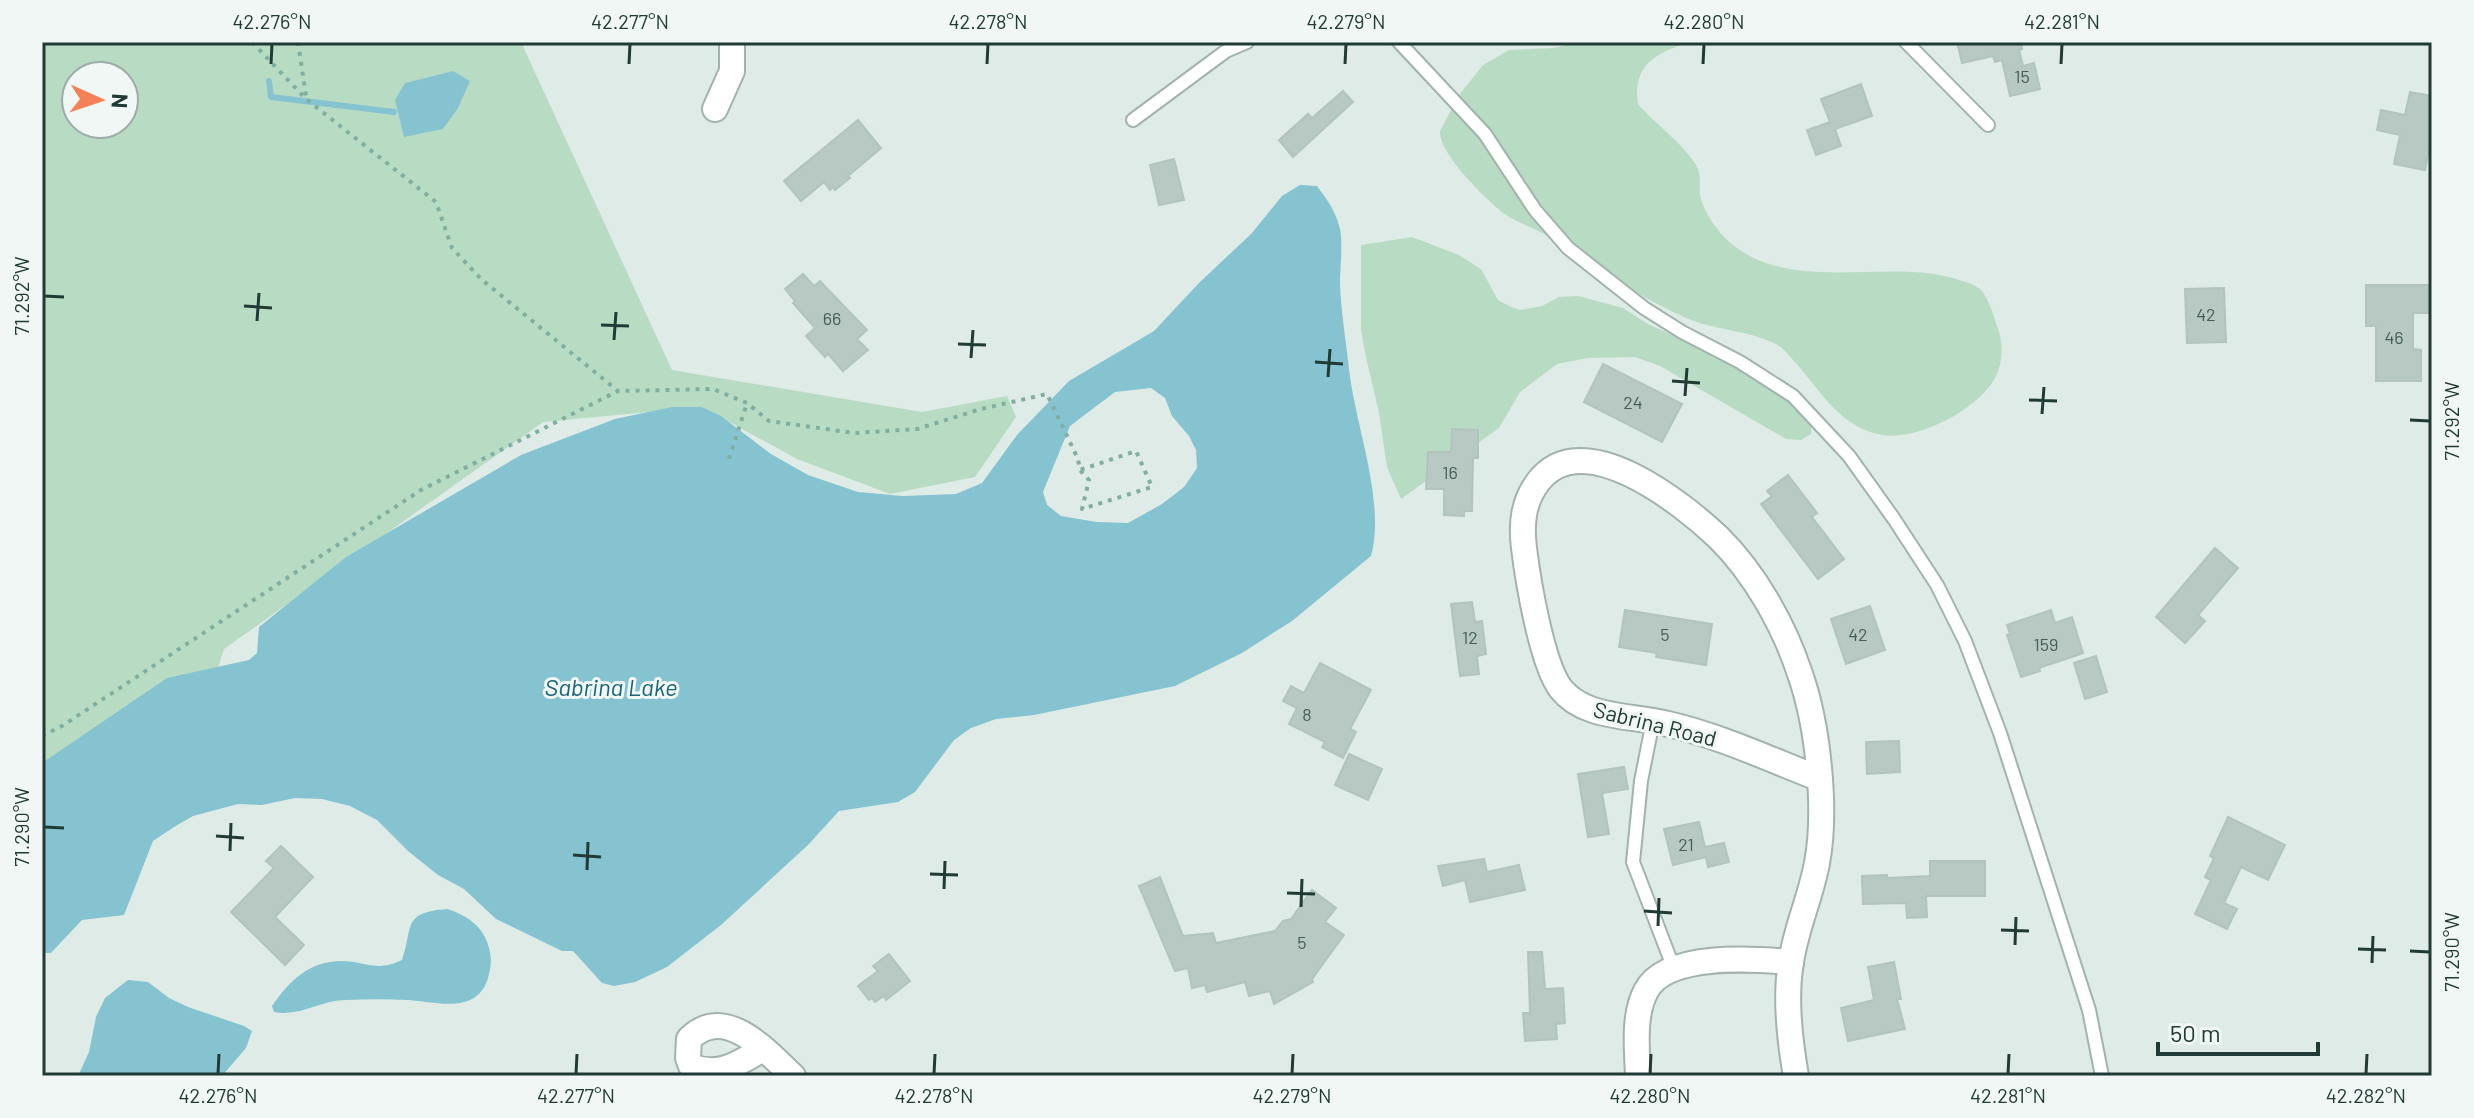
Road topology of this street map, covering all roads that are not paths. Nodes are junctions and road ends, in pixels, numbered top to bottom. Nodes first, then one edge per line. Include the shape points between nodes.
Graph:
1 (732, 42) edge
2 (1247, 42) edge
3 (1399, 42) edge
4 (1906, 42) edge
5 (715, 109) dead end
6 (1133, 120) dead end
7 (1988, 125) dead end
8 (1653, 721) junction
9 (1818, 778) junction
10 (1791, 962) junction
11 (1674, 969) junction
12 (763, 1049) dead end
13 (793, 1076) edge
14 (1638, 1076) edge
15 (1796, 1076) edge
16 (2102, 1076) edge

1 - 5 street via 732,71
2 - 6 lane via 1226,51
3 - 16 lane via 1485,134 1535,210 1568,248 1644,308 1793,396 1849,456 1894,519 1937,585 1995,720 2089,1010
4 - 7 lane
8 - 9 street, Sabrina Road via 1724,741
8 - 9 street, Sabrina Road via 1581,705 1561,689 1549,665 1527,572 1523,519 1541,478 1571,461 1595,462 1632,474 1717,536 1739,562 1777,621 1798,668 1813,723
8 - 11 lane via 1633,862
9 - 10 street, Sabrina Road via 1817,864
10 - 11 street via 1739,958
10 - 15 street, Sabrina Road
11 - 14 street via 1646,989 1637,1036
12 - 13 street

